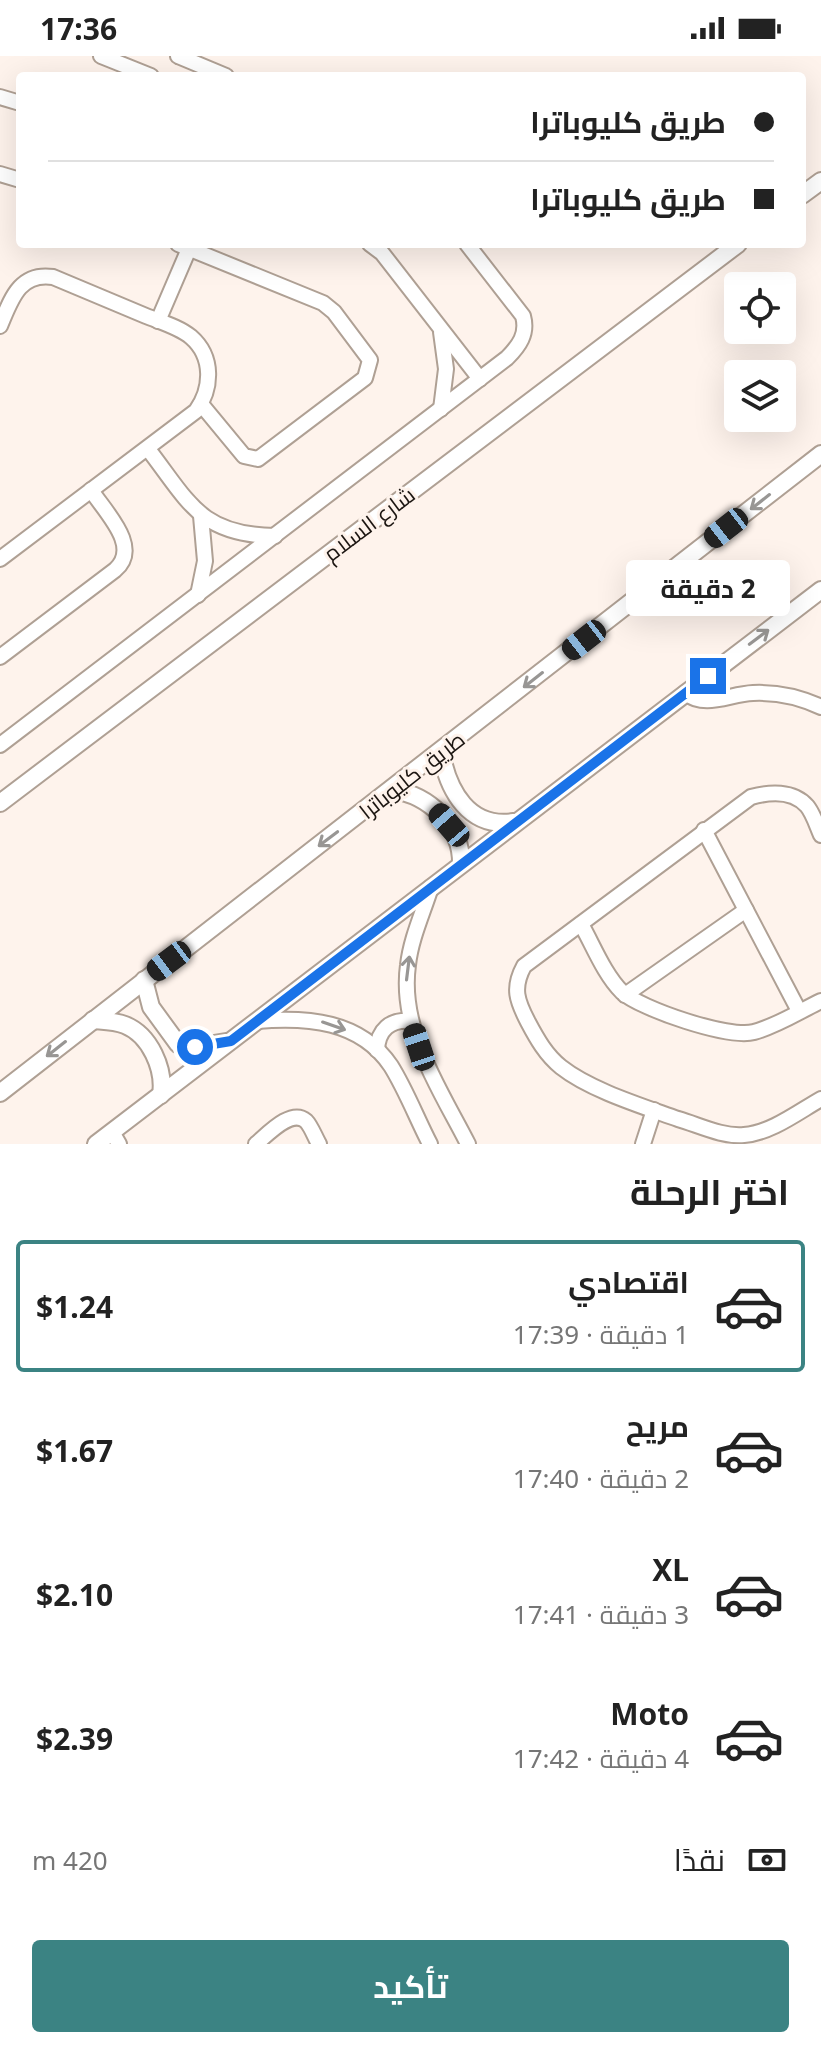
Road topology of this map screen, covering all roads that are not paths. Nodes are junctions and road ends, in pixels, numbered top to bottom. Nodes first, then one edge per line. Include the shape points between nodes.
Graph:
1 (101, 56) edge
2 (178, 56) edge
3 (141, 72) edge
4 (216, 72) edge
5 (185, 248) edge
6 (191, 248) edge
7 (375, 248) edge
8 (470, 248) edge
9 (733, 248) edge
10 (158, 321) junction
11 (0, 326) edge
12 (441, 328) junction
13 (480, 379) junction
14 (201, 404) junction
15 (441, 409) junction
16 (148, 449) junction
17 (821, 454) edge
18 (91, 490) junction
19 (201, 516) junction
20 (275, 536) junction
21 (0, 559) edge
22 (821, 590) edge
23 (198, 595) junction
24 (0, 657) edge
25 (685, 693) junction
26 (821, 707) edge
27 (0, 745) edge
28 (441, 752) junction
29 (393, 790) junction
30 (0, 803) edge
31 (515, 822) junction
32 (704, 830) junction
33 (821, 835) edge
34 (461, 864) junction
35 (431, 887) junction
36 (746, 910) junction
37 (581, 924) junction
38 (144, 980) junction
39 (625, 995) junction
40 (821, 1001) edge
41 (799, 1011) junction
42 (93, 1020) junction
43 (257, 1021) junction
44 (411, 1021) junction
45 (231, 1041) junction
46 (377, 1050) junction
47 (0, 1093) edge
48 (161, 1095) junction
49 (821, 1099) edge
50 (654, 1110) junction
51 (116, 1138) edge
52 (96, 1144) edge
53 (256, 1144) edge
54 (319, 1144) edge
55 (430, 1144) edge
56 (468, 1144) edge
57 (643, 1144) edge

1 - 3 street
2 - 4 street
5 - 10 street
6 - 14 street via 323,303 370,360 365,378 258,459 244,456
7 - 12 street
8 - 13 street via 525,323 513,352
9 - 30 main road, شارع السلام
10 - 11 street via 45,276 18,287
10 - 14 street via 185,332 202,349 208,383
12 - 13 street
12 - 15 street via 446,369
13 - 15 street
14 - 16 street
15 - 20 street
16 - 18 street
16 - 19 street
17 -> 28 main road, طريق كليوباترا
18 - 21 street
18 - 24 street via 125,542 123,561
19 - 20 street via 231,530
19 - 23 street via 205,561
20 - 23 street
25 -> 22 main road
23 - 27 street
25 - 26 street via 702,702 739,694 778,694
25 - 31 main road
28 - 29 main road, طريق كليوباترا
28 - 31 main road via 451,785 468,810 495,824
29 - 34 main road via 416,795 435,808 455,835
29 -> 38 main road, طريق كليوباترا
31 - 34 main road
32 - 33 street via 751,797 777,793 807,806
32 - 36 street
32 - 37 street
34 - 35 main road
35 - 43 main road
44 -> 35 street via 408,965
36 - 39 street
36 - 41 street
37 - 39 street
37 - 50 street via 524,966 517,1001 542,1047 559,1065 579,1079
38 - 42 main road, طريق كليوباترا
38 - 45 main road via 151,1007 178,1044
39 - 41 street via 727,1032 754,1032
40 - 41 street
42 -> 47 main road, طريق كليوباترا
42 - 48 main road via 138,1033 158,1061
43 - 45 main road
43 -> 46 street via 313,1019 336,1025
44 - 46 street via 386,1027
44 - 56 street
45 - 48 main road
46 - 55 street via 391,1066
48 - 51 main road
49 - 50 street via 744,1135 718,1132
50 - 57 street
51 - 52 main road
53 - 54 street via 297,1118 307,1122

